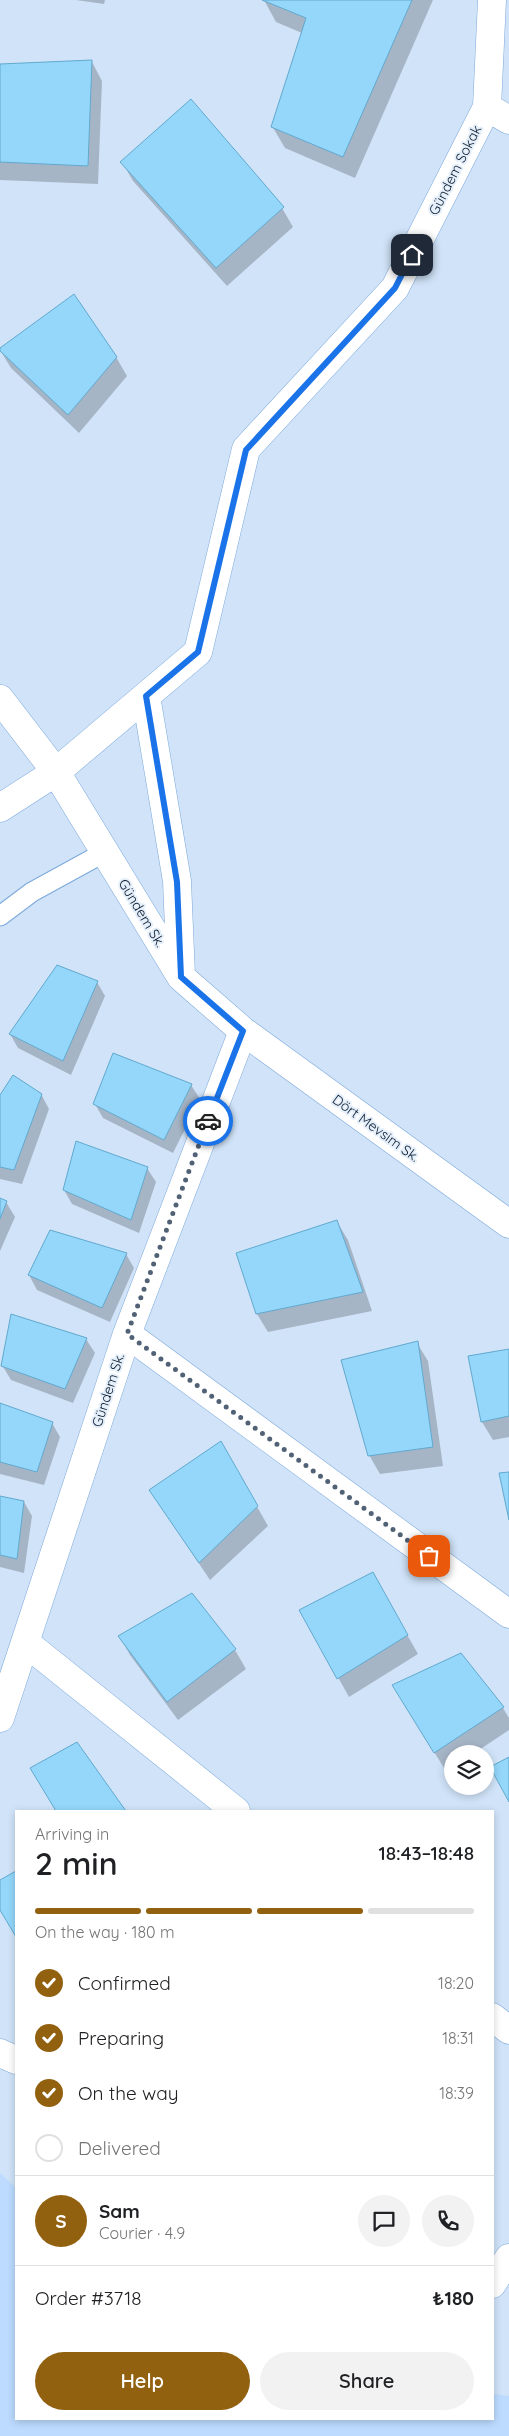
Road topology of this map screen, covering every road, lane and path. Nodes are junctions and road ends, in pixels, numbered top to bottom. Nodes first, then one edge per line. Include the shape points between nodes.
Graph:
1 (492, 0) edge
2 (498, 113) edge
3 (146, 696) junction
4 (0, 699) edge
5 (56, 772) junction
6 (0, 808) edge
7 (105, 852) junction
8 (0, 916) edge
9 (181, 977) junction
10 (243, 1031) junction
11 (509, 1224) edge
12 (127, 1334) junction
13 (509, 1614) edge
14 (26, 1643) junction
15 (0, 1718) edge
16 (235, 1810) edge
17 (494, 2019) edge
18 (509, 2030) edge
19 (0, 2054) edge
20 (15, 2060) edge
21 (509, 2258) edge
22 (494, 2281) edge

1 - 2 street, Gündem Sokak
2 - 3 street, Gündem Sokak via 395,288 246,450 198,652
3 - 5 street, Gündem Sokak
3 - 9 street via 177,882
4 - 5 street, Gündem Sk.
5 - 6 street, Gündem Sokak
5 - 7 street, Gündem Sk.
7 - 8 lane via 32,892
7 - 9 street, Gündem Sk.
9 - 10 street, Gündem Sk.
10 - 11 street, Dört Mevsim Sk.
10 - 12 street, Gündem Sk.
12 - 13 street
12 - 14 street, Gündem Sk.
14 - 15 street, Gündem Sk.
14 - 16 street
17 - 18 street
19 - 20 street
21 - 22 street

